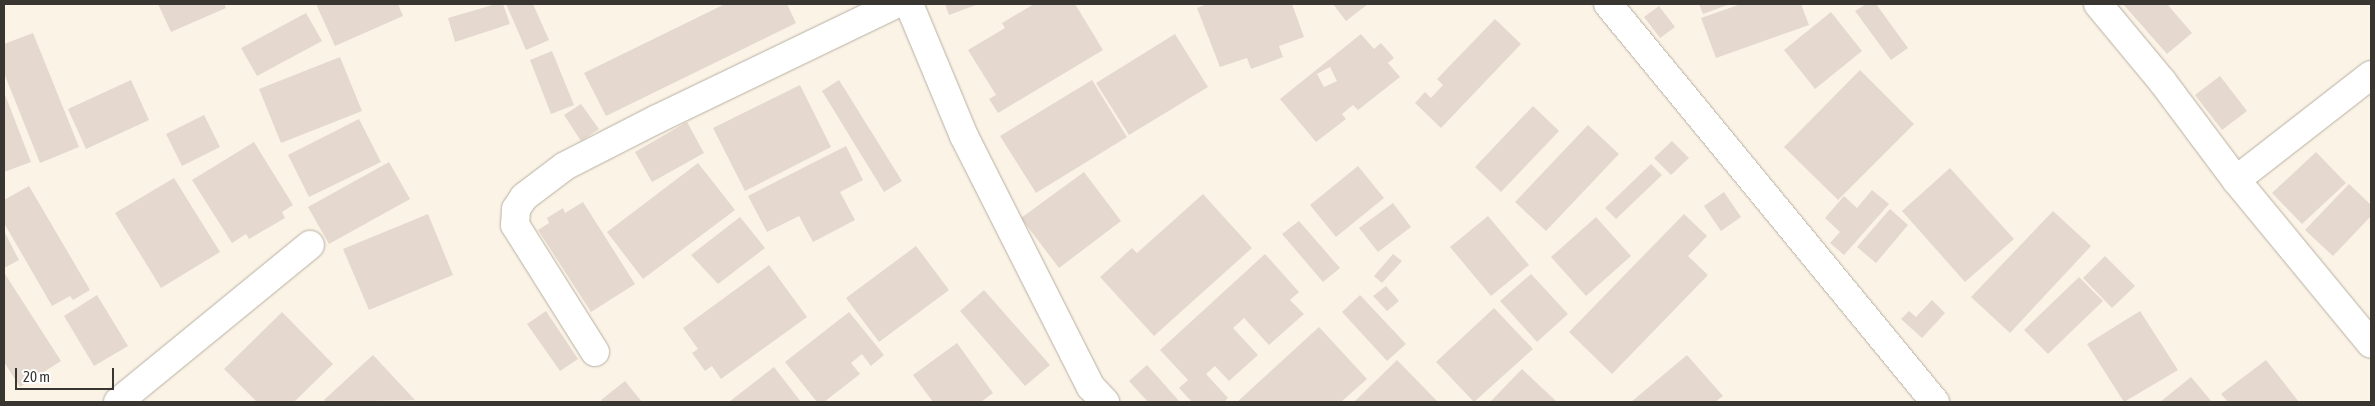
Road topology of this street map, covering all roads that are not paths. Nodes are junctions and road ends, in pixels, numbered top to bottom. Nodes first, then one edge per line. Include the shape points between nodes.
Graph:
1 (896, 4) edge
2 (909, 4) edge
3 (1608, 4) edge
4 (2098, 4) edge
5 (2371, 74) edge
6 (2236, 180) junction
7 (310, 245) dead end
8 (2371, 344) edge
9 (594, 352) dead end
10 (1090, 397) edge
11 (131, 398) edge
12 (1935, 402) edge

1 - 9 street via 765,64 590,153 565,166 524,197 516,209 514,225
2 - 10 street via 964,136
3 - 12 street
4 - 6 street via 2162,81
5 - 6 street
6 - 8 street
7 - 11 street

